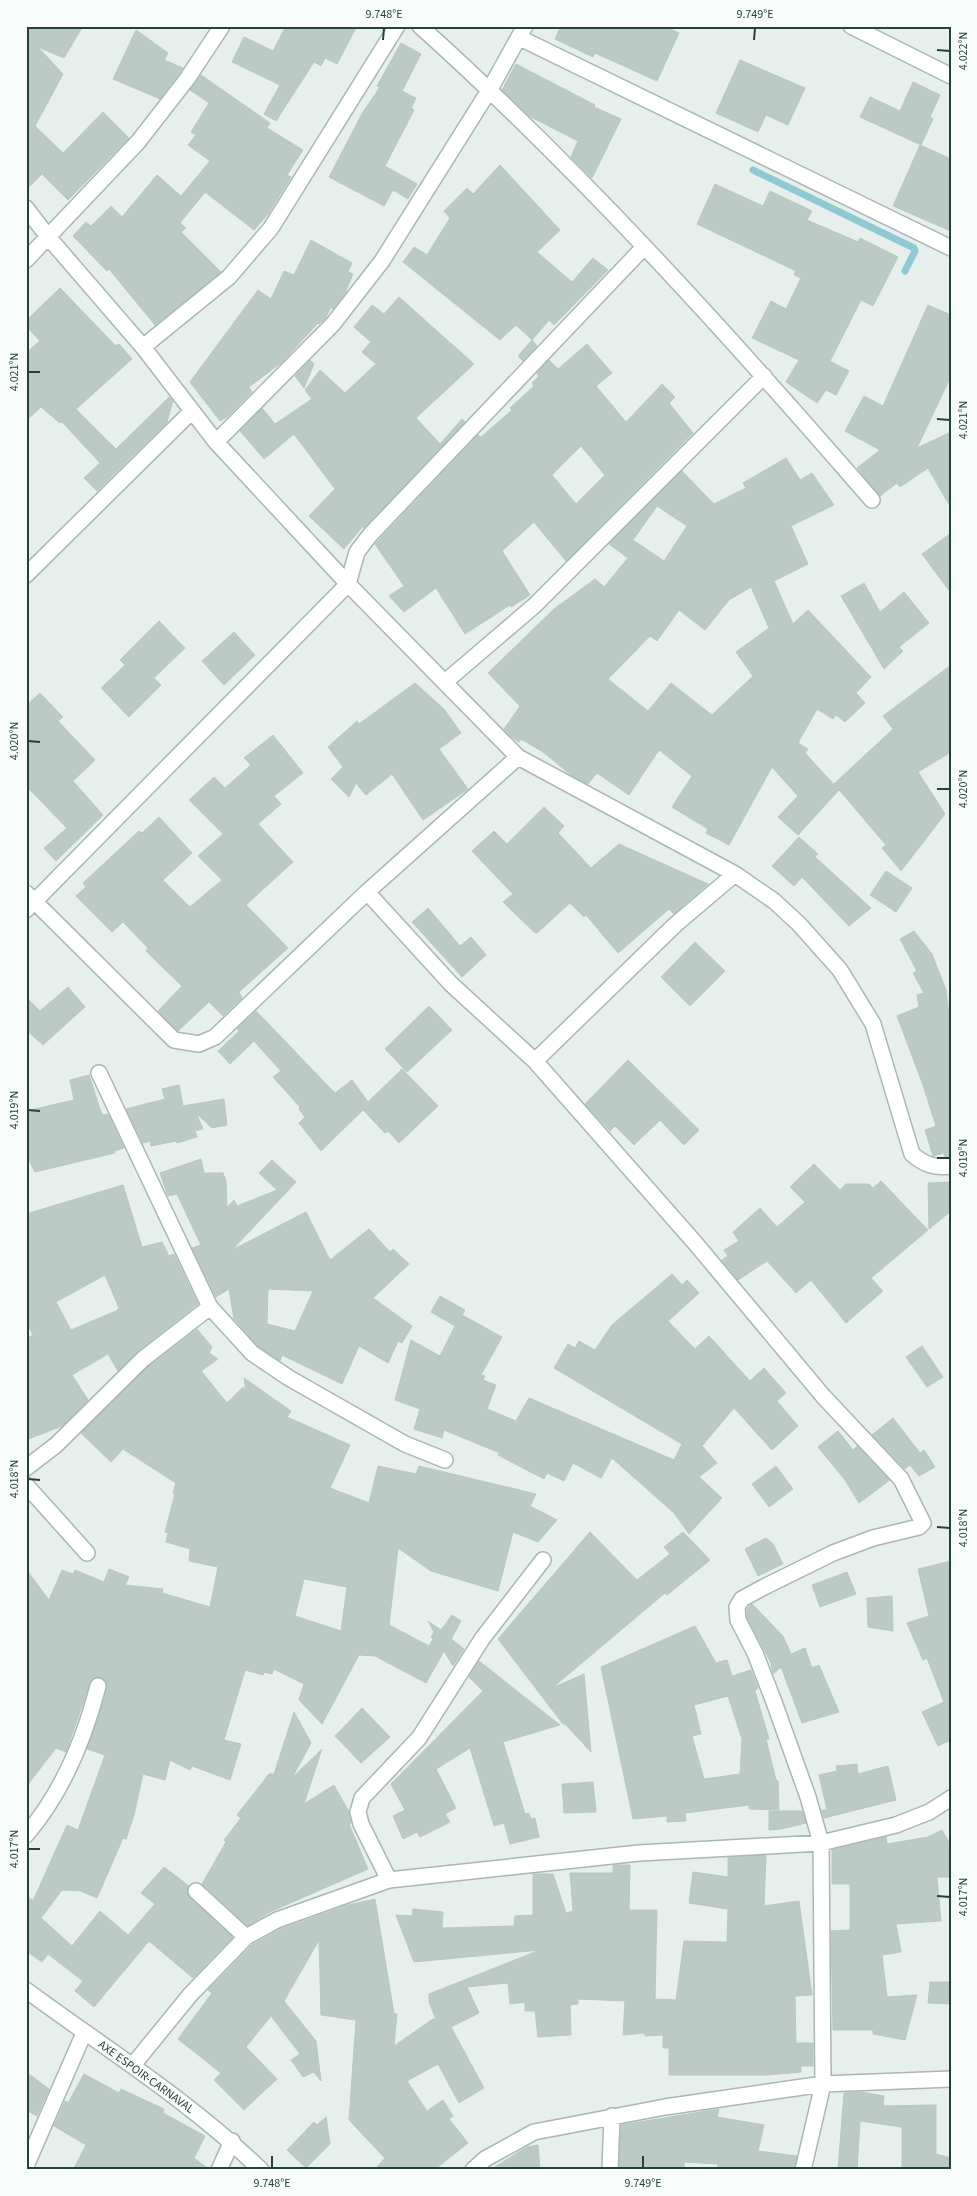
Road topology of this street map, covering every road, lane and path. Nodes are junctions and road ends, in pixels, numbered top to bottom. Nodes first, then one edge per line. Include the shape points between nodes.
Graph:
1 (222, 26) edge
2 (397, 26) edge
3 (420, 26) edge
4 (851, 26) edge
5 (522, 32) edge
6 (951, 76) edge
7 (490, 89) junction
8 (26, 208) edge
9 (49, 238) junction
10 (644, 247) junction
11 (951, 248) edge
12 (26, 260) edge
13 (143, 347) junction
14 (764, 376) junction
15 (192, 411) junction
16 (216, 442) junction
17 (872, 500) dead end
18 (26, 575) edge
19 (348, 584) junction
20 (445, 682) junction
21 (518, 757) junction
22 (734, 874) junction
23 (366, 892) junction
24 (29, 902) edge
25 (535, 1061) junction
26 (99, 1073) dead end
27 (951, 1166) edge
28 (210, 1306) junction
29 (445, 1460) dead end
30 (26, 1468) edge
31 (26, 1485) edge
32 (87, 1553) dead end
33 (542, 1560) dead end
34 (98, 1686) dead end
35 (951, 1798) edge
36 (26, 1835) edge
37 (821, 1843) junction
38 (388, 1880) junction
39 (196, 1891) dead end
40 (246, 1936) junction
41 (26, 1990) edge
42 (84, 2033) junction
43 (133, 2065) junction
44 (951, 2079) edge
45 (823, 2084) junction
46 (612, 2116) junction
47 (232, 2142) junction
48 (26, 2166) edge
49 (219, 2170) edge
50 (261, 2170) edge
51 (473, 2170) edge
52 (610, 2170) edge
53 (803, 2170) edge

1 - 9 street via 187,79 138,142
2 - 13 street via 271,228 229,277
3 - 7 street
4 - 6 street
5 - 7 street
5 - 11 street
7 - 10 street
7 - 16 street via 382,261 339,316
8 - 9 street
9 - 12 street
9 - 13 street
10 - 14 street
10 - 19 street via 370,536 357,552
13 - 15 street
14 - 17 street
14 - 20 street via 534,606
15 - 16 street
15 - 18 street
16 - 19 street
19 - 20 street
19 - 24 street
20 - 21 street
21 - 22 street
21 - 23 street
22 - 25 street via 676,924
22 - 27 street via 799,924 840,970 873,1024 912,1154 922,1163 938,1168
23 - 24 street via 216,1036 200,1044 174,1040
23 - 25 street via 451,984
25 - 37 street via 696,1244 822,1396 901,1479 922,1517 920,1527 873,1538 833,1553 742,1599 737,1607 738,1620 774,1702
26 - 28 street
28 - 29 street via 252,1353 289,1378 406,1444
28 - 30 street via 143,1359 56,1445
31 - 32 street
33 - 38 street via 482,1639 419,1738 362,1798 358,1812
34 - 36 street via 90,1719 71,1766 41,1818
35 - 37 street via 929,1812 896,1825
37 - 38 street via 639,1853
37 - 45 street
38 - 40 street via 277,1920
39 - 40 street
40 - 43 street via 190,1995
41 - 42 street, AXE ESPOIR-CARNAVAL
42 - 43 street, AXE ESPOIR-CARNAVAL
42 - 48 street
43 - 47 street, AXE ESPOIR-CARNAVAL
44 - 45 street
45 - 46 street
45 - 53 street
46 - 51 street via 534,2132 485,2159
46 - 52 street
47 - 49 street
47 - 50 street, AXE ESPOIR-CARNAVAL

